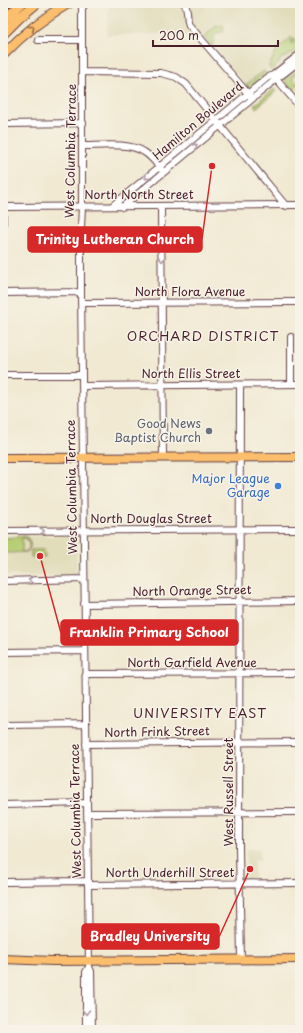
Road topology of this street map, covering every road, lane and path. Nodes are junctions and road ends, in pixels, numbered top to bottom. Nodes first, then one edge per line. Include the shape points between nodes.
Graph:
1 (6, 3) edge
2 (22, 3) edge
3 (37, 3) edge
4 (69, 3) edge
5 (184, 3) edge
6 (84, 5) edge
7 (3, 6) edge
8 (3, 21) edge
9 (3, 34) edge
10 (38, 40) dead end
11 (82, 40) junction
12 (300, 54) edge
13 (3, 55) edge
14 (300, 60) edge
15 (82, 72) junction
16 (275, 77) junction
17 (250, 96) junction
18 (300, 107) edge
19 (83, 123) junction
20 (218, 123) junction
21 (3, 124) edge
22 (82, 146) junction
23 (161, 170) junction
24 (3, 203) edge
25 (300, 205) edge
26 (82, 206) junction
27 (112, 206) junction
28 (122, 206) junction
29 (161, 206) junction
30 (286, 206) junction
31 (3, 207) edge
32 (3, 250) edge
33 (81, 292) junction
34 (3, 293) edge
35 (300, 302) edge
36 (81, 303) junction
37 (162, 303) junction
38 (291, 337) dead end
39 (3, 375) edge
40 (82, 375) junction
41 (291, 384) junction
42 (300, 384) edge
43 (240, 385) junction
44 (82, 386) junction
45 (163, 386) junction
46 (240, 457) junction
47 (300, 457) edge
48 (3, 458) edge
49 (82, 458) junction
50 (164, 458) junction
51 (240, 529) junction
52 (300, 529) edge
53 (83, 530) junction
54 (3, 531) edge
55 (84, 579) junction
56 (3, 581) edge
57 (240, 601) junction
58 (300, 601) edge
59 (84, 604) junction
60 (85, 651) junction
61 (3, 652) edge
62 (240, 673) junction
63 (300, 673) edge
64 (85, 674) junction
65 (86, 724) junction
66 (3, 725) edge
67 (240, 742) junction
68 (300, 742) edge
69 (86, 744) junction
70 (87, 803) junction
71 (3, 805) edge
72 (240, 812) junction
73 (300, 812) edge
74 (87, 813) junction
75 (3, 882) edge
76 (300, 882) edge
77 (88, 883) junction
78 (240, 884) junction
79 (3, 959) edge
80 (300, 959) edge
81 (28, 960) junction
82 (241, 960) junction
83 (89, 963) junction
84 (3, 964) edge
85 (86, 1030) edge
86 (92, 1030) edge

1 - 7 highway
2 - 8 highway
3 - 9 highway
13 -> 4 highway via 37,24
5 - 17 street via 187,6 189,26
6 - 11 street, West Columbia Terrace
10 - 11 street
11 - 15 street, West Columbia Terrace
12 - 16 street, Hamilton Boulevard
14 - 16 street, Hamilton Boulevard
15 - 19 street, West Columbia Terrace
15 - 20 street via 157,73 173,76 186,84
16 - 17 street, Hamilton Boulevard
16 - 18 street
17 - 20 street, Hamilton Boulevard
19 - 21 street
19 - 22 street, West Columbia Terrace
20 - 23 street, Hamilton Boulevard
20 - 30 street
22 - 23 street via 135,147 146,154
22 - 26 street, West Columbia Terrace
23 -> 27 street, Hamilton Boulevard
23 - 28 street, Hamilton Boulevard
24 - 31 street
25 - 30 street, North North Street
26 - 27 street, North North Street
26 - 31 street, North North Street
26 - 33 street, West Columbia Terrace
27 - 28 street, North North Street
28 - 29 street, North North Street
29 - 30 street, North North Street
29 -> 37 street
31 - 32 street
33 - 34 street
33 - 36 street, West Columbia Terrace
35 - 37 street, North Flora Avenue
36 - 37 street, North Flora Avenue
36 - 40 street, West Columbia Terrace
37 - 45 street
38 - 41 street
39 - 40 street
40 - 44 street, West Columbia Terrace
41 - 42 street, North Ellis Street
41 - 43 street, North Ellis Street
43 - 45 street, North Ellis Street
43 - 46 street, West Russell Street
44 - 45 street, North Ellis Street
44 - 49 street, West Columbia Terrace
45 - 50 street
46 - 47 main road
46 - 50 main road
46 - 51 street, West Russell Street
48 - 49 main road
49 - 50 main road
49 - 53 street, West Columbia Terrace
51 - 52 street, North Douglas Street
51 - 53 street, North Douglas Street
51 - 57 street, West Russell Street
54 -> 53 street, North Douglas Street
53 - 55 street, West Columbia Terrace
55 -> 56 street
55 - 59 street, West Columbia Terrace
57 - 58 street, North Orange Street
57 - 59 street, North Orange Street
57 - 62 street, West Russell Street
59 - 60 street, West Columbia Terrace
60 - 61 street
60 - 64 street, West Columbia Terrace
62 - 63 street, North Garfield Avenue
62 - 64 street, North Garfield Avenue
62 - 67 street, West Russell Street
64 - 65 street, West Columbia Terrace
65 - 66 street
65 - 69 street, West Columbia Terrace
67 - 68 street, North Frink Street
67 - 69 street, North Frink Street
67 - 72 street, West Russell Street
69 - 70 street, West Columbia Terrace
70 - 71 street
70 - 74 street, West Columbia Terrace
72 - 73 street
72 - 74 street
72 - 78 street, West Russell Street
74 - 77 street, West Columbia Terrace
75 - 77 street, North Underhill Street
76 - 78 street, North Underhill Street
77 - 78 street, North Underhill Street
77 - 83 street, West Columbia Terrace
78 - 82 street, West Russell Street
79 - 81 main road
80 - 82 main road
81 - 83 main road
81 - 84 main road
82 - 83 main road
83 -> 85 street, West Columbia Terrace via 86,972
83 - 86 street, West Columbia Terrace

